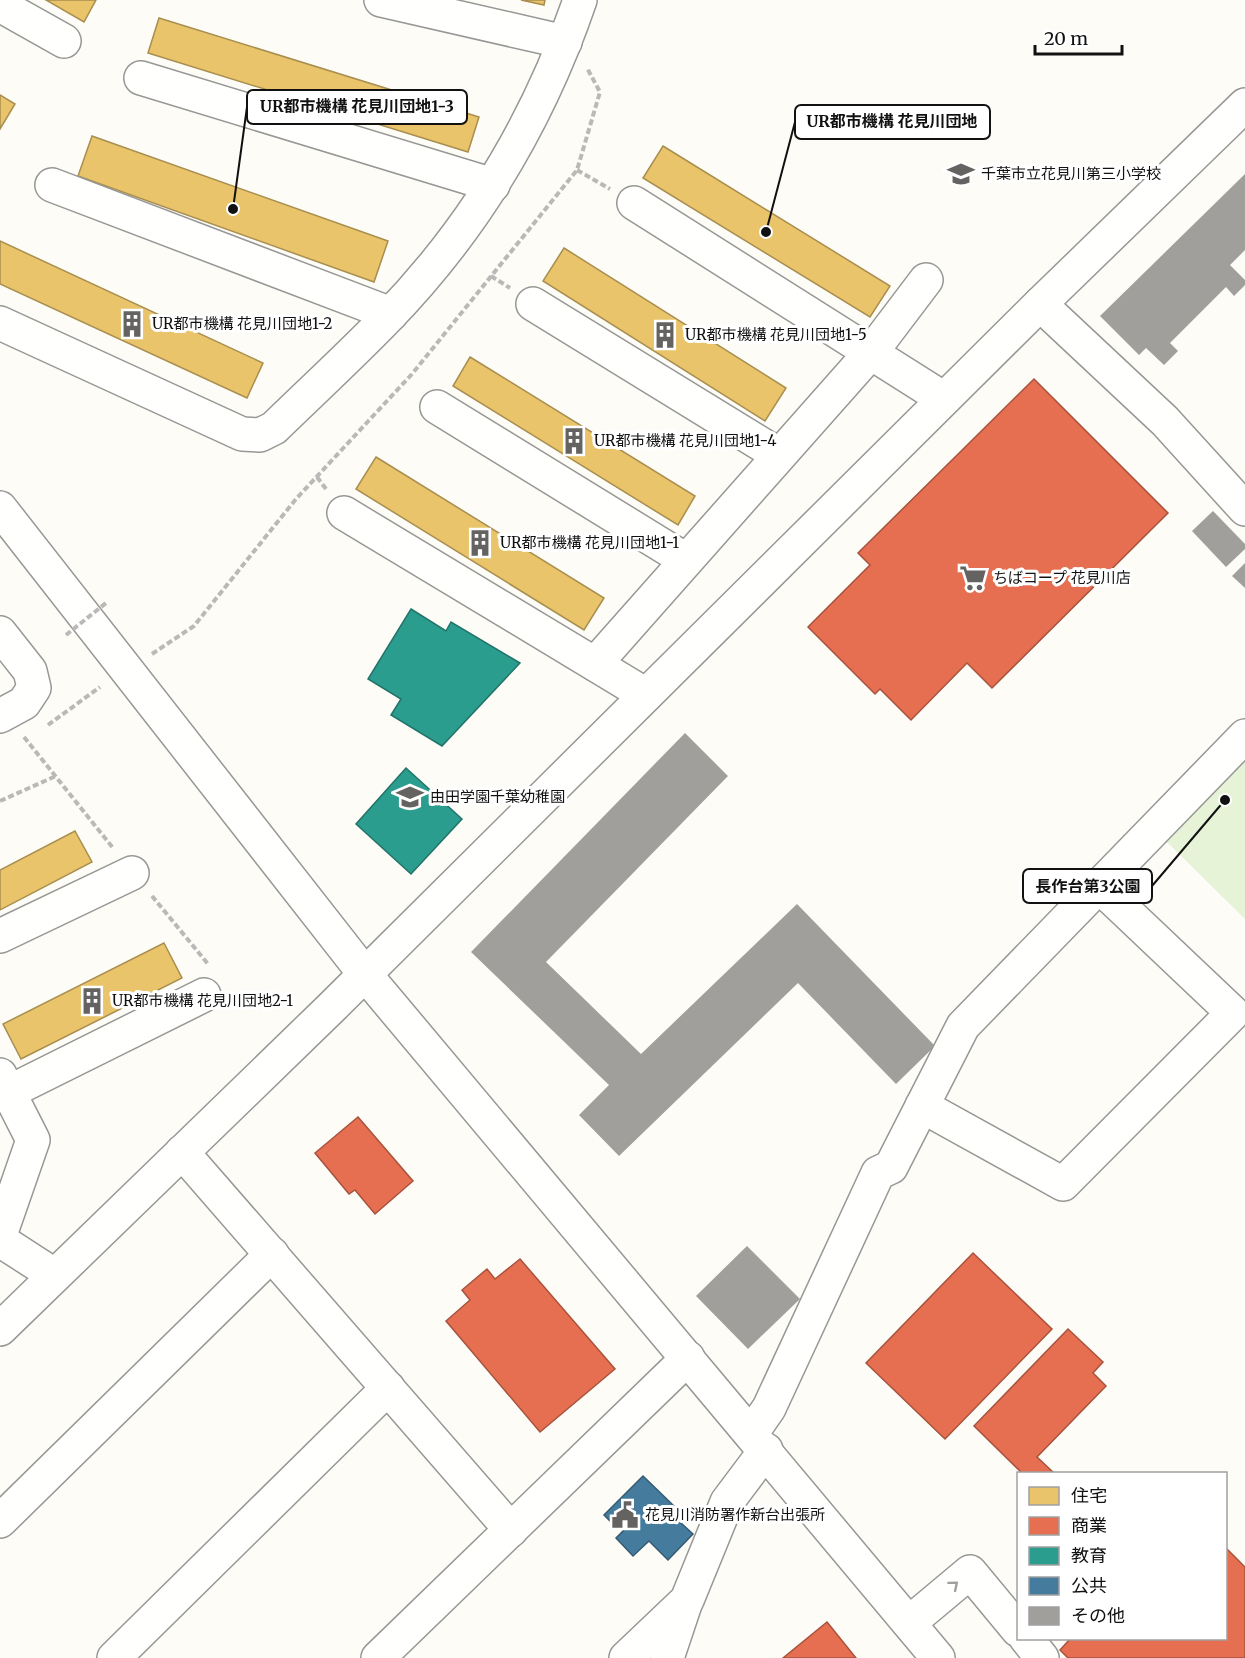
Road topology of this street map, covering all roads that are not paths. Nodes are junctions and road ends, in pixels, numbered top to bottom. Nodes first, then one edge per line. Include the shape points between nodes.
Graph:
1 (381, 0) edge
2 (580, 0) edge
3 (0, 5) edge
4 (64, 41) dead end
5 (574, 50) junction
6 (141, 78) dead end
7 (1245, 105) edge
8 (52, 185) dead end
9 (493, 185) junction
10 (633, 203) dead end
11 (926, 280) dead end
12 (533, 304) dead end
13 (1040, 304) junction
14 (391, 314) junction
15 (0, 322) edge
16 (871, 352) junction
17 (944, 399) junction
18 (437, 406) dead end
19 (779, 455) junction
20 (0, 508) edge
21 (1245, 509) edge
22 (344, 513) dead end
23 (686, 560) junction
24 (0, 633) edge
25 (595, 664) junction
26 (646, 695) junction
27 (0, 716) edge
28 (1245, 736) edge
29 (132, 873) dead end
30 (1100, 886) junction
31 (0, 936) edge
32 (364, 973) junction
33 (204, 995) dead end
34 (4, 1083) edge
35 (922, 1106) junction
36 (182, 1152) junction
37 (1, 1228) edge
38 (272, 1254) junction
39 (54, 1275) junction
40 (0, 1329) edge
41 (688, 1358) junction
42 (388, 1388) junction
43 (758, 1442) junction
44 (0, 1521) edge
45 (511, 1530) junction
46 (687, 1600) junction
47 (909, 1623) junction
48 (1017, 1629) edge
49 (1028, 1640) edge
50 (114, 1658) edge
51 (378, 1658) edge
52 (626, 1658) edge
53 (667, 1658) edge
54 (938, 1658) edge
55 (1042, 1658) edge

1 - 5 street
2 - 5 street
3 - 4 street
5 - 9 street
6 - 9 street
7 - 13 street
8 - 14 street
9 - 14 street via 448,249
10 - 16 street
11 - 16 street
12 - 19 street
13 - 17 street
13 - 21 street via 1165,421
14 - 15 street via 274,428 260,435 242,434
16 - 17 street
16 - 19 street
17 - 26 street
18 - 23 street
19 - 23 street
20 - 32 street
22 - 25 street
23 - 25 street
24 - 27 street via 30,670 34,688 24,703
25 - 26 street
26 - 32 street
28 - 30 street
29 - 31 street
30 - 35 street via 963,1026
30 - 35 street via 1233,1013 1063,1184
32 - 36 street
32 - 41 street
33 - 34 street
34 - 37 street via 33,1140
35 - 43 street via 891,1167 878,1173
36 - 38 street
36 - 39 street
37 - 39 street
38 - 42 street
38 - 44 street
39 - 40 street
41 - 43 street
41 - 45 street
42 - 45 street
42 - 50 street
43 - 46 street via 727,1502
43 - 47 street
45 - 51 street
46 - 52 street
46 - 53 street
47 -> 48 street via 970,1572
47 - 54 street
49 - 55 street

